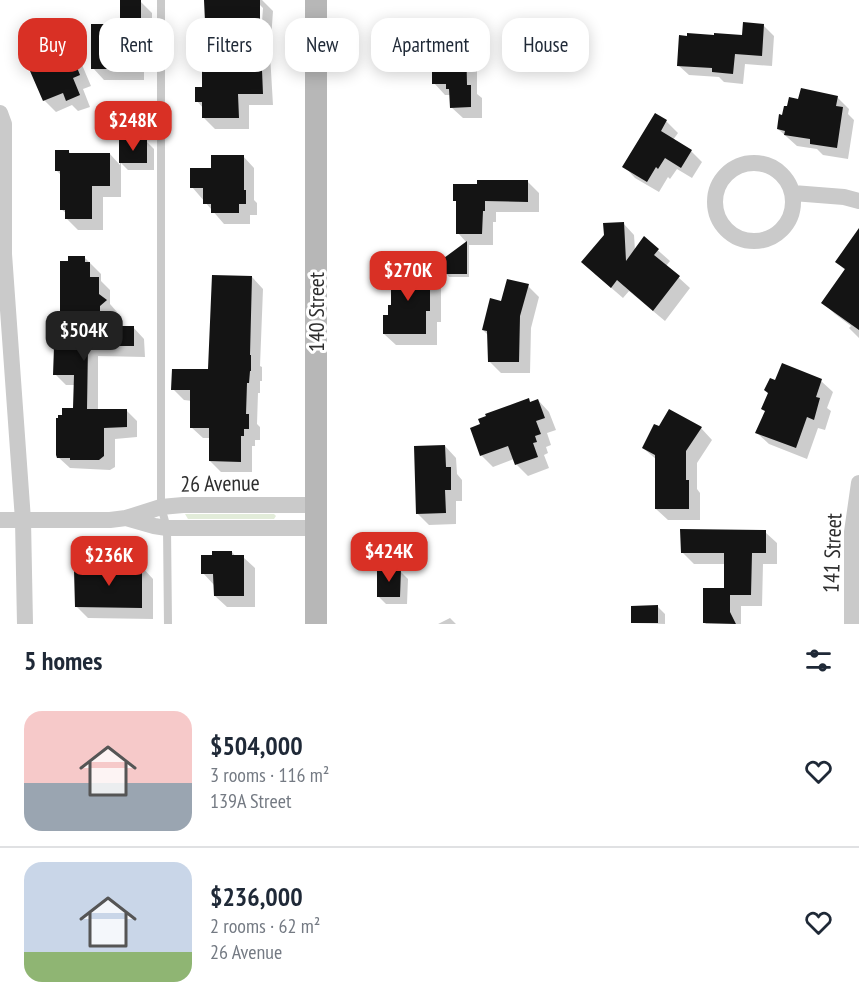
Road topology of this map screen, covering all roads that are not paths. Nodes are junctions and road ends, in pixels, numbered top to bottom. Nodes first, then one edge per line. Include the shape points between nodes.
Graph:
1 (161, 0) edge
2 (316, 0) edge
3 (0, 113) edge
4 (793, 193) junction
5 (859, 201) edge
6 (859, 483) edge
7 (316, 505) junction
8 (161, 507) junction
9 (126, 518) junction
10 (0, 520) edge
11 (23, 520) junction
12 (167, 528) junction
13 (316, 528) junction
14 (25, 624) edge
15 (168, 624) edge
16 (316, 624) edge
17 (852, 624) edge

1 - 8 lane
2 - 7 main road, 140 Street
3 - 11 street via 4,124 4,254
4 - 4 street via 791,218 773,237 761,241 748,242 730,233 718,219 714,206 720,181 741,165 767,165 779,171
4 - 5 street
6 - 17 street, 141 Street via 852,532
7 - 8 street, 26 Avenue
7 - 13 main road, 140 Street
8 - 9 street, 26 Avenue
8 - 12 lane
9 - 11 street, 26 Avenue
9 - 12 street, 26 Avenue
10 - 11 street, 26 Avenue
11 - 14 street
12 - 13 street, 26 Avenue
12 - 15 lane
13 - 16 main road, 140 Street

